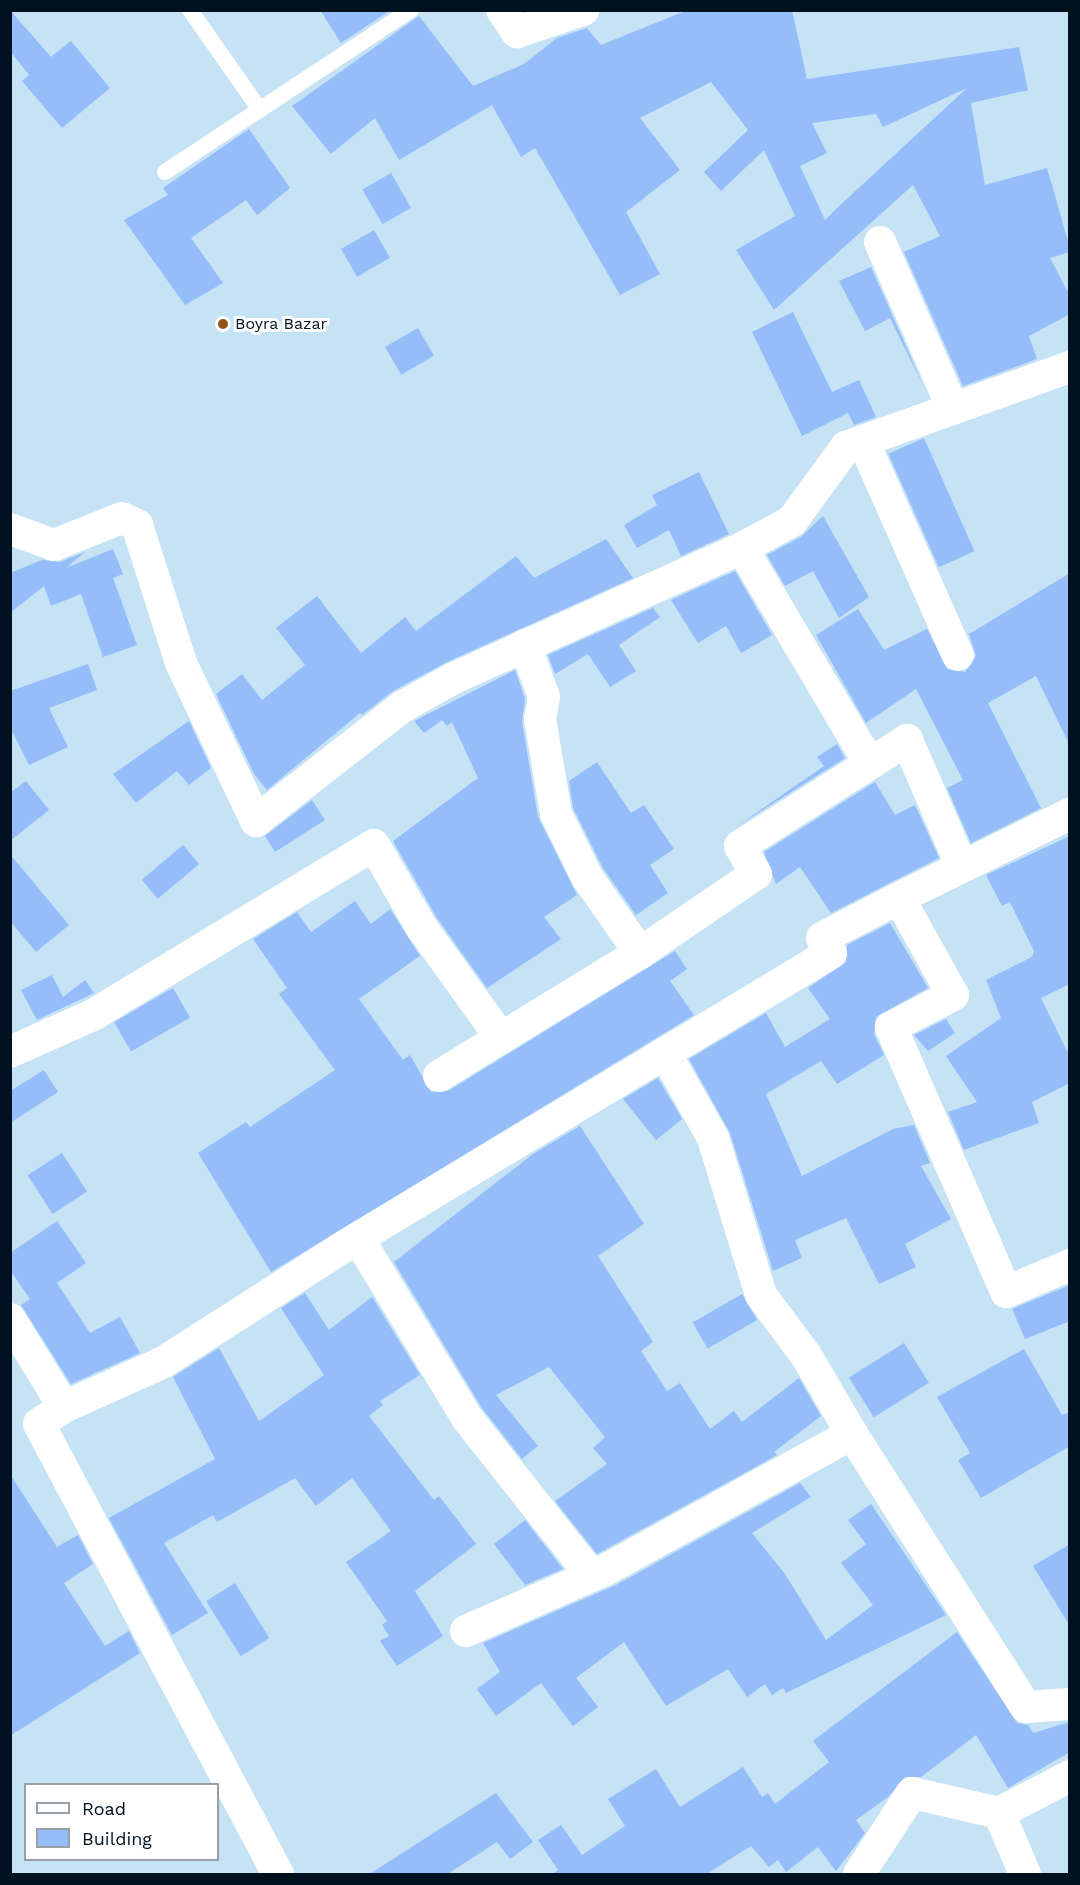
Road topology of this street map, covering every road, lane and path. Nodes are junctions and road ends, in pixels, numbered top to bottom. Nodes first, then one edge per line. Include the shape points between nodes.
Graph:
1 (190, 10) edge
2 (411, 10) edge
3 (502, 10) edge
4 (583, 10) edge
5 (260, 110) junction
6 (165, 172) dead end
7 (879, 242) dead end
8 (1070, 367) edge
9 (953, 408) junction
10 (863, 441) junction
11 (10, 529) edge
12 (742, 548) junction
13 (525, 645) junction
14 (958, 655) dead end
15 (870, 763) junction
16 (1070, 814) edge
17 (962, 867) junction
18 (899, 898) junction
19 (640, 953) junction
20 (501, 1038) junction
21 (10, 1052) edge
22 (665, 1053) junction
23 (439, 1076) dead end
24 (358, 1238) junction
25 (1070, 1265) edge
26 (10, 1319) edge
27 (64, 1407) junction
28 (852, 1434) junction
29 (592, 1576) junction
30 (466, 1631) dead end
31 (1070, 1704) edge
32 (1070, 1776) edge
33 (999, 1813) junction
34 (278, 1875) edge
35 (859, 1875) edge
36 (1025, 1875) edge

1 - 5 lane
2 - 5 lane
3 - 4 street via 517,33
5 - 6 lane
7 - 9 street
8 - 9 street
9 - 10 street
10 - 12 street via 846,447 792,521
10 - 14 street
11 - 13 street via 54,545 122,518 137,525 182,663 256,821 402,707
12 - 13 street
12 - 15 street
13 - 19 street via 544,697 540,719 556,814 587,877
15 - 17 street via 907,740
15 - 19 street via 740,846 756,874
16 - 17 street
17 - 18 street
18 - 22 street via 822,938 831,953
18 - 25 street via 953,995 891,1027 1006,1292
19 - 20 street
20 - 21 street via 422,928 374,845 93,1015
20 - 23 street
22 - 24 street
22 - 28 street via 713,1138 760,1295 807,1357
24 - 27 street via 162,1363
24 - 29 street via 467,1418
26 - 27 street
27 - 34 street via 39,1424
28 - 29 street
28 - 31 street via 1026,1707
29 - 30 street
32 - 33 street
33 - 35 street via 912,1793
33 - 36 street

